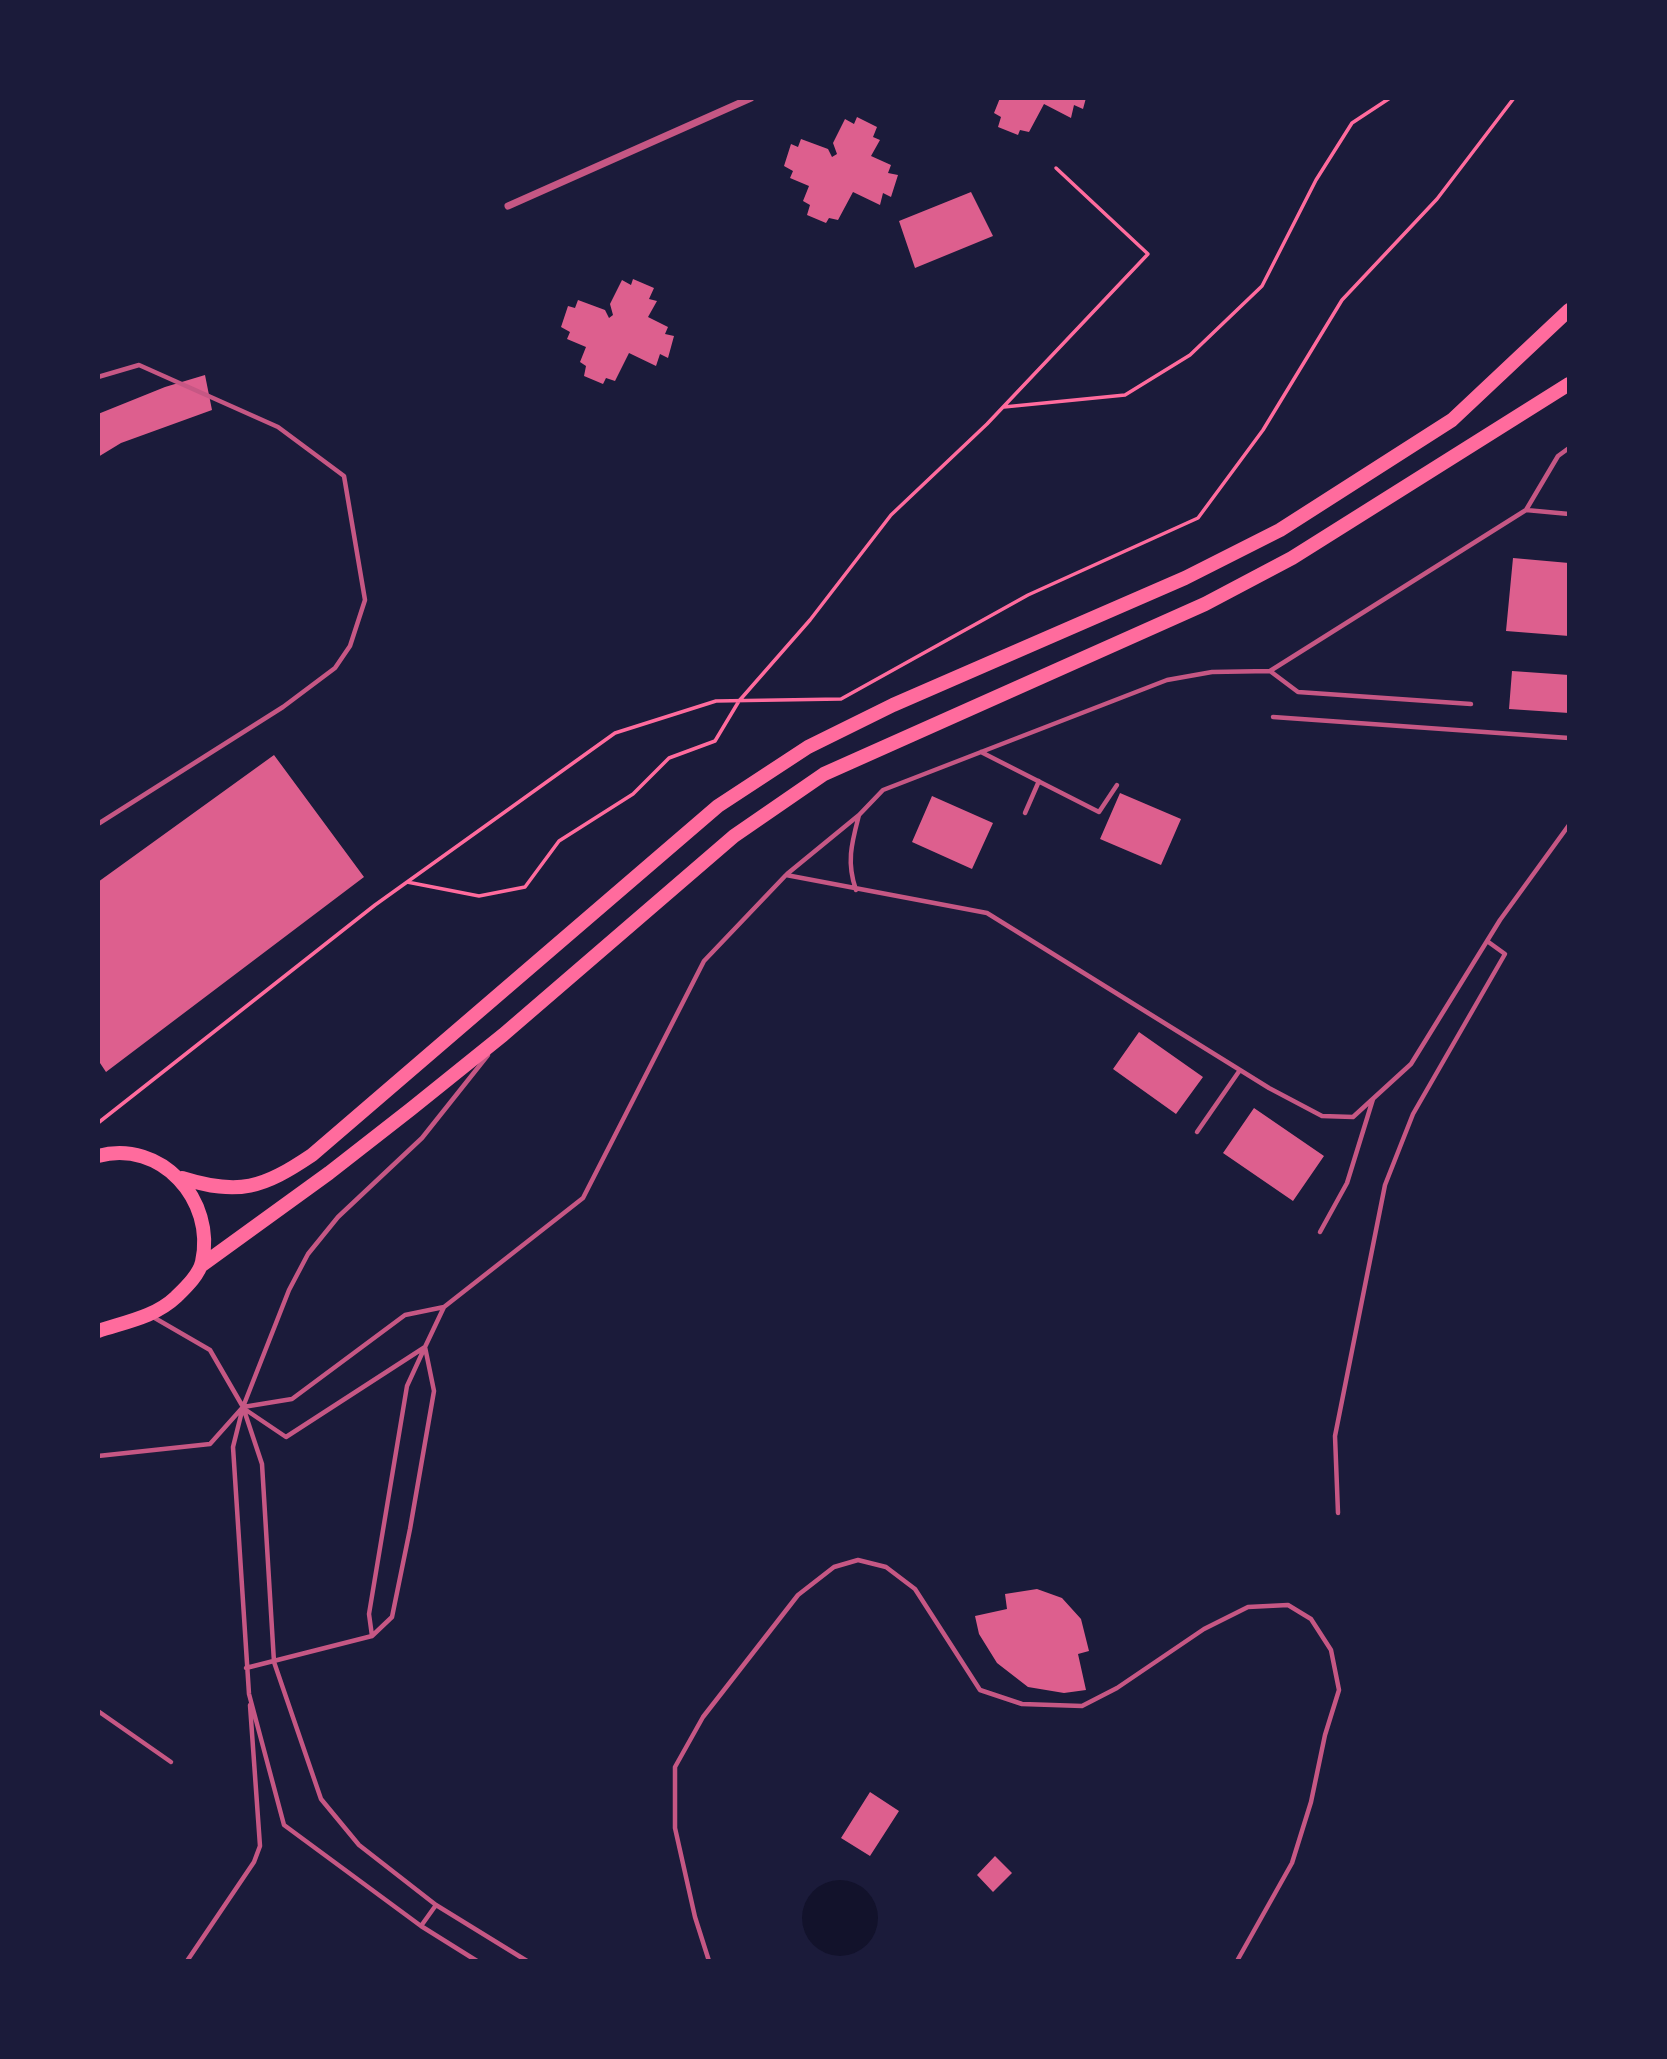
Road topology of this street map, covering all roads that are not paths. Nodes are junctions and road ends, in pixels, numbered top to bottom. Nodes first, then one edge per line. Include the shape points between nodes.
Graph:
1 (751, 98) edge
2 (508, 206) dead end
3 (1569, 310) edge
4 (98, 377) edge
5 (1569, 384) edge
6 (1569, 449) edge
7 (1526, 510) junction
8 (1569, 514) edge
9 (1270, 671) junction
10 (1471, 704) dead end
11 (1273, 717) dead end
12 (1569, 738) edge
13 (980, 751) junction
14 (1039, 782) junction
15 (1117, 785) dead end
16 (1025, 813) dead end
17 (859, 815) junction
18 (98, 824) edge
19 (1569, 825) edge
20 (786, 875) junction
21 (856, 890) junction
22 (1487, 941) junction
23 (503, 1035) junction
24 (1240, 1070) junction
25 (1373, 1098) junction
26 (1197, 1132) dead end
27 (98, 1156) edge
28 (182, 1178) junction
29 (1320, 1232) dead end
30 (202, 1265) junction
31 (444, 1307) junction
32 (149, 1315) junction
33 (98, 1331) edge
34 (425, 1347) junction
35 (243, 1407) junction
36 (98, 1456) edge
37 (1338, 1513) dead end
38 (372, 1636) junction
39 (274, 1662) junction
40 (246, 1668) junction
41 (249, 1694) junction
42 (98, 1711) edge
43 (171, 1762) dead end
44 (436, 1905) junction
45 (421, 1926) junction
46 (187, 1961) edge
47 (477, 1961) edge
48 (527, 1961) edge
49 (709, 1961) edge
50 (1237, 1961) edge

1 - 2 street
3 - 28 highway via 1452,420 1280,530 1185,578 893,705 808,747 718,806 282,1176 237,1190
4 - 18 lane via 138,365 278,426 344,476 365,600 350,646 335,668 283,707
5 - 23 highway via 1292,558 1216,598 824,774 734,836
6 - 7 lane via 1558,456
7 - 8 lane
7 - 9 lane
9 - 10 lane via 1298,692
9 - 13 lane via 1212,672 1167,680
11 - 12 lane
13 - 14 lane
13 - 17 lane via 883,790
14 - 15 lane via 1099,812
14 - 16 lane
17 - 20 lane
17 - 21 lane via 849,869
19 - 22 lane
20 - 21 lane
20 - 31 lane via 704,961 583,1198
21 - 24 lane via 987,913
22 - 25 lane via 1411,1064
22 - 37 lane via 1505,954 1413,1114 1385,1185 1335,1436
23 - 30 highway via 329,1173
23 - 35 lane via 422,1139 338,1217 314,1246 289,1290
24 - 25 lane via 1322,1116 1353,1117
24 - 26 lane
25 - 29 lane via 1347,1183
27 - 28 highway via 129,1154
28 - 30 highway via 196,1206
30 - 32 highway via 177,1297
31 - 34 lane
31 - 35 lane via 405,1315 292,1399
32 - 33 highway
32 - 35 lane via 210,1350
34 - 35 lane via 286,1437
34 - 38 lane via 407,1386 369,1614
34 - 38 lane via 434,1391 410,1529 392,1617
35 - 36 lane via 210,1444
35 - 39 lane via 262,1464
35 - 40 lane via 233,1447
38 - 39 lane
39 - 40 lane
39 - 44 lane via 321,1799 359,1845
40 - 41 lane
41 - 45 lane via 285,1825
41 - 46 lane via 260,1846 254,1863
42 - 43 lane
44 - 45 lane
44 - 48 lane
45 - 47 lane
49 - 50 lane via 675,1828 675,1767 703,1717 798,1595 834,1567 858,1560 886,1567 915,1589 981,1690 1022,1704 1082,1706 1248,1607 1288,1605 1311,1619 1331,1650 1339,1690 1292,1863

